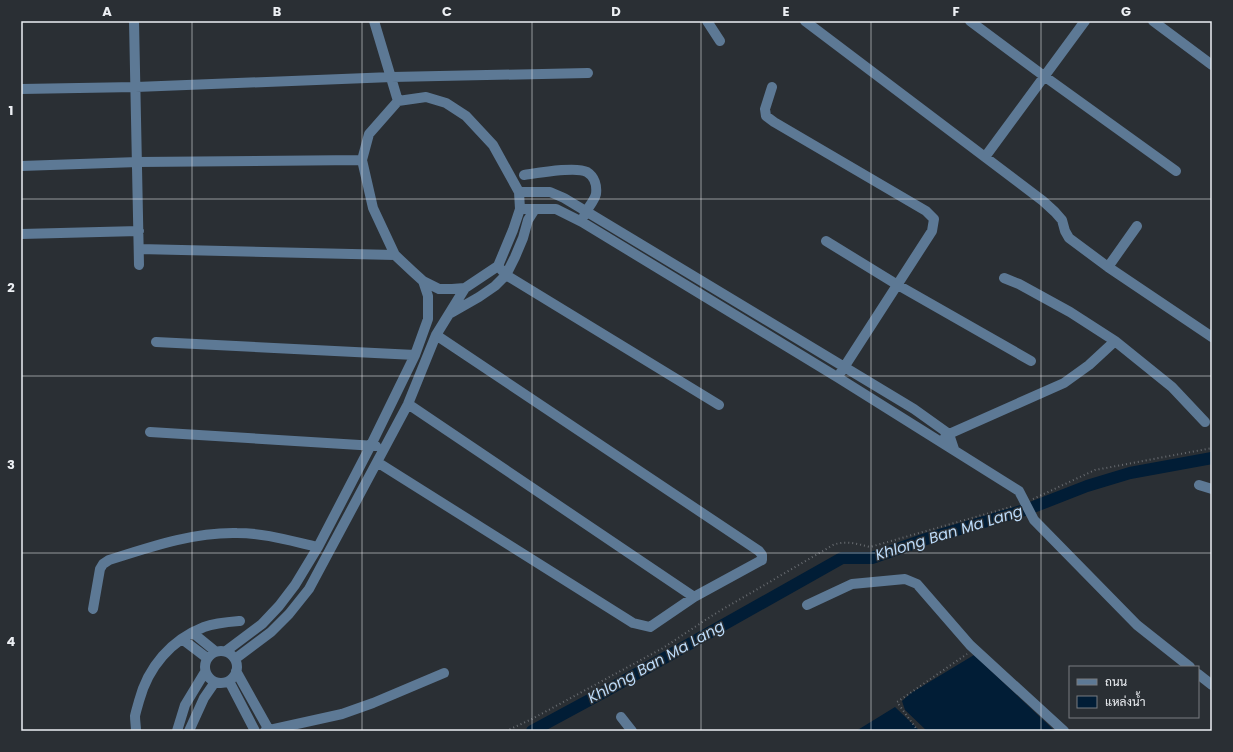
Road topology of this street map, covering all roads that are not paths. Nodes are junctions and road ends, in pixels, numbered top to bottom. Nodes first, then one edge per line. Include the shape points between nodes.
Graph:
1 (134, 21) edge
2 (374, 21) edge
3 (707, 21) edge
4 (805, 21) edge
5 (970, 21) edge
6 (1085, 21) edge
7 (1153, 21) edge
8 (720, 41) dead end
9 (1212, 65) edge
10 (588, 73) dead end
11 (1044, 76) junction
12 (392, 77) junction
13 (136, 87) junction
14 (772, 87) dead end
15 (21, 89) edge
16 (398, 101) junction
17 (985, 157) junction
18 (362, 160) junction
19 (138, 162) junction
20 (21, 166) edge
21 (1176, 171) dead end
22 (524, 175) dead end
23 (519, 192) junction
24 (520, 209) junction
25 (535, 209) junction
26 (586, 211) junction
27 (582, 222) junction
28 (1138, 226) dead end
29 (139, 231) junction
30 (21, 234) edge
31 (826, 241) dead end
32 (139, 249) junction
33 (394, 256) junction
34 (139, 265) dead end
35 (498, 266) junction
36 (1108, 267) junction
37 (506, 275) junction
38 (1004, 278) dead end
39 (423, 281) junction
40 (896, 284) junction
41 (465, 288) junction
42 (449, 314) junction
43 (436, 334) junction
44 (1212, 337) edge
45 (1114, 341) junction
46 (156, 342) dead end
47 (415, 355) junction
48 (1031, 361) dead end
49 (844, 368) junction
50 (837, 377) junction
51 (408, 404) junction
52 (719, 405) dead end
53 (914, 410) junction
54 (907, 421) junction
55 (1205, 422) dead end
56 (150, 432) dead end
57 (949, 434) junction
58 (940, 441) junction
59 (371, 445) junction
60 (385, 447) junction
61 (954, 449) junction
62 (377, 462) junction
63 (1199, 485) dead end
64 (1212, 489) edge
65 (318, 547) junction
66 (694, 597) junction
67 (807, 605) dead end
68 (93, 609) dead end
69 (240, 621) dead end
70 (193, 633) junction
71 (182, 639) junction
72 (215, 651) junction
73 (226, 651) junction
74 (207, 658) junction
75 (235, 659) junction
76 (1189, 666) edge
77 (236, 671) junction
78 (205, 672) junction
79 (444, 673) dead end
80 (1199, 675) edge
81 (229, 681) junction
82 (215, 682) junction
83 (1212, 685) edge
84 (621, 717) dead end
85 (136, 731) edge
86 (177, 731) edge
87 (190, 731) edge
88 (255, 731) edge
89 (267, 731) edge
90 (632, 731) edge
91 (1064, 731) edge

1 - 13 street
2 - 12 street
3 - 8 street
4 - 17 street
5 - 11 street
6 - 11 street
7 - 9 street
10 - 12 street
11 - 17 street
11 - 21 street
12 - 13 street
12 - 16 street
13 - 15 street
13 - 19 street
14 - 40 street via 765,109 766,116 926,211 934,219 932,231
16 - 18 street via 369,134
16 - 23 street via 426,97 446,103 466,116 493,145
17 - 36 street via 1056,212 1069,238
18 - 19 street
18 - 33 street via 373,208
19 - 20 street
19 - 29 street
22 - 26 street via 572,170 586,172 593,177 597,186 596,195
23 - 24 street
23 - 26 street via 550,192
24 - 25 street
24 - 35 street
25 - 27 street via 556,209
25 - 37 street
26 - 27 street
26 - 49 street
27 - 50 street
28 - 36 street
29 - 30 street
29 - 32 street
31 - 40 street
32 - 33 street
32 - 34 street
33 - 39 street
35 - 37 street
35 - 41 street
36 - 44 street
37 - 42 street via 495,286
37 - 52 street
38 - 45 street via 1070,312
39 - 41 street via 439,289
39 - 47 street via 428,296 428,319
40 - 48 street
40 - 49 street
41 - 42 street
42 - 43 street
43 - 51 street
43 - 66 street via 762,555 762,560
45 - 55 street via 1172,387
45 - 57 street via 1089,365 1064,383
46 - 47 street
47 - 59 street
49 - 50 street
49 - 53 street
50 - 54 street
51 - 60 street
51 - 66 street
53 - 54 street
53 - 57 street
54 - 58 street
56 - 59 street
57 - 58 street
57 - 61 street
58 - 61 street
59 - 60 street
59 - 65 street
60 - 62 street
61 - 76 street via 1019,491 1034,520 1137,625
62 - 66 street via 633,623 650,627
62 - 75 street via 309,589 271,632
63 - 64 street
65 - 68 street via 266,535 236,533 200,535 152,547 103,564
65 - 73 street via 296,585 278,606 262,624
67 - 91 street via 852,584 905,579 917,584 974,649
69 - 70 street via 214,624
70 - 71 street
70 - 72 street
71 - 74 street
71 - 85 street via 162,656 148,676 135,715
72 - 73 street
72 - 74 street
73 - 75 street
74 - 78 street
75 - 77 street
77 - 81 street
77 - 89 street
78 - 82 street
78 - 86 street via 185,705
79 - 89 street via 342,714
80 - 83 street
81 - 82 street
81 - 88 street
82 - 87 street via 204,698
84 - 90 street

